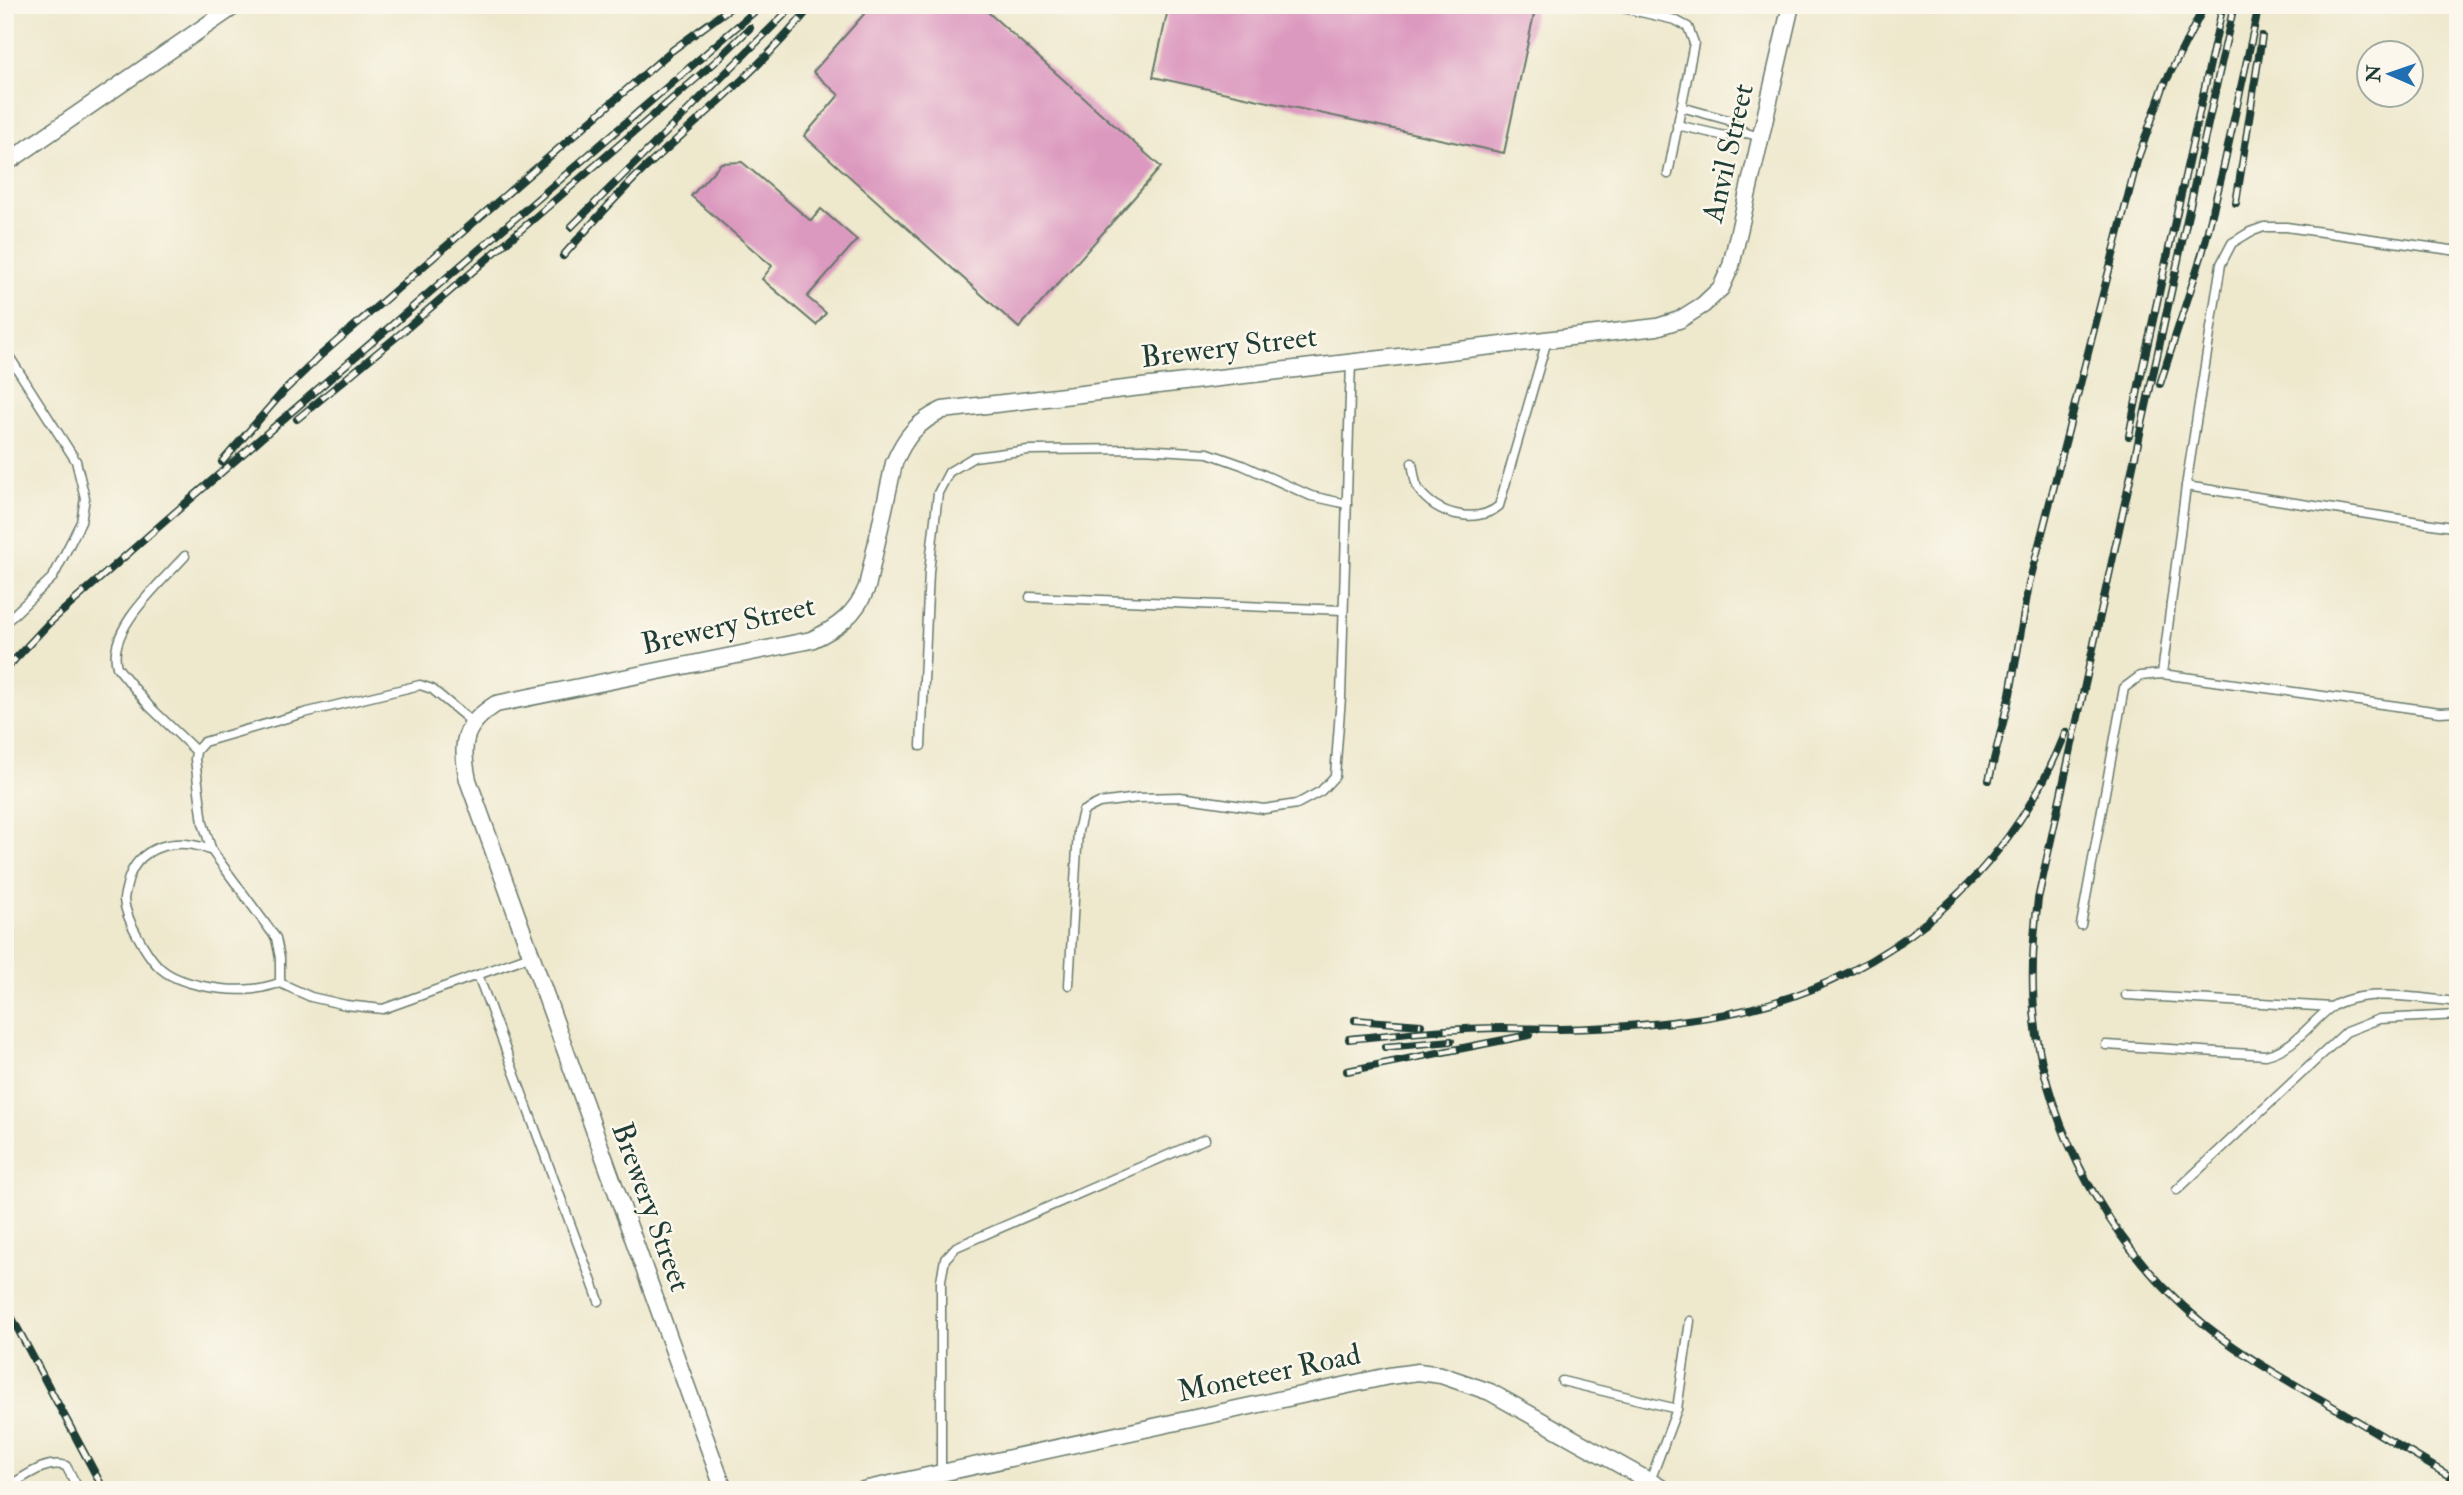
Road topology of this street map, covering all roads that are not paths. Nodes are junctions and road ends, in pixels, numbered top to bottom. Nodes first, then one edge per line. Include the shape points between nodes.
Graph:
1 (236, 5) edge
2 (1610, 5) edge
3 (1791, 5) edge
4 (1681, 107) junction
5 (1677, 125) junction
6 (1754, 135) junction
7 (5, 164) edge
8 (1668, 174) dead end
9 (2458, 251) edge
10 (1703, 305) joint
11 (1547, 340) junction
12 (5, 350) edge
13 (1351, 361) junction
14 (1412, 463) dead end
15 (2186, 486) junction
16 (1347, 504) junction
17 (2458, 528) edge
18 (185, 556) dead end
19 (1030, 597) dead end
20 (1343, 610) junction
21 (5, 623) edge
22 (2162, 674) junction
23 (2458, 711) edge
24 (473, 723) junction
25 (921, 746) dead end
26 (196, 751) junction
27 (212, 851) junction
28 (2081, 925) dead end
29 (530, 957) junction
30 (478, 975) junction
31 (280, 982) junction
32 (1069, 985) dead end
33 (2126, 995) dead end
34 (2458, 1002) edge
35 (2332, 1007) junction
36 (2458, 1015) edge
37 (2106, 1045) dead end
38 (1205, 1139) dead end
39 (2177, 1190) dead end
40 (599, 1301) dead end
41 (1690, 1321) dead end
42 (1562, 1381) dead end
43 (1678, 1409) junction
44 (941, 1472) junction
45 (1650, 1481) junction
46 (5, 1488) edge
47 (79, 1490) edge
48 (724, 1490) edge
49 (863, 1490) edge
50 (1665, 1490) edge

1 - 7 street
2 - 4 lane via 1688,27 1694,43
3 - 6 street, Anvil Street
4 - 5 lane
4 - 6 lane via 1728,120
5 - 6 lane via 1725,136
5 - 8 lane
6 - 10 street, Anvil Street via 1731,266 1721,288
9 - 15 lane via 2286,227 2264,227 2232,243 2221,264
10 - 11 street, Brewery Street via 1657,327
11 - 13 street, Brewery Street
11 - 14 lane via 1499,506 1490,514 1472,516 1429,503 1417,487
12 - 21 lane via 76,461 85,498 81,522 53,577
13 - 16 lane
13 - 24 street, Brewery Street via 943,410 925,418 901,445 867,587 849,618 830,632 811,640 496,704
15 - 17 lane
15 - 22 lane
16 - 20 lane
16 - 25 lane via 1311,496 1208,453 1028,450 974,457 949,472 938,493 929,572
18 - 26 lane via 123,626 115,659 149,706
19 - 20 lane
20 - 32 lane via 1335,776 1321,791 1297,804 1264,809 1180,797 1138,797 1099,803 1083,811
22 - 23 lane
22 - 28 lane via 2140,676 2124,688
24 - 26 lane via 432,689 420,685 304,713 204,743
24 - 29 street, Brewery Street via 463,749 468,780
26 - 27 lane via 202,823
27 - 31 lane via 276,938
27 - 31 lane via 178,842 155,849 137,862 124,900 143,947 159,968 183,981 237,989
29 - 30 lane
29 - 48 street, Brewery Street
30 - 31 lane via 383,1009 311,997
30 - 40 lane
33 - 35 lane
34 - 35 lane via 2367,996
35 - 37 lane via 2292,1044 2266,1055
36 - 39 lane via 2379,1019 2346,1032
38 - 44 lane via 956,1247 945,1259
41 - 43 lane
42 - 43 lane
43 - 45 lane
44 - 45 street, Moneteer Road via 1418,1372 1490,1392
44 - 49 street, Moneteer Road
45 - 50 street, Moneteer Road
46 - 47 lane via 56,1463 66,1466

